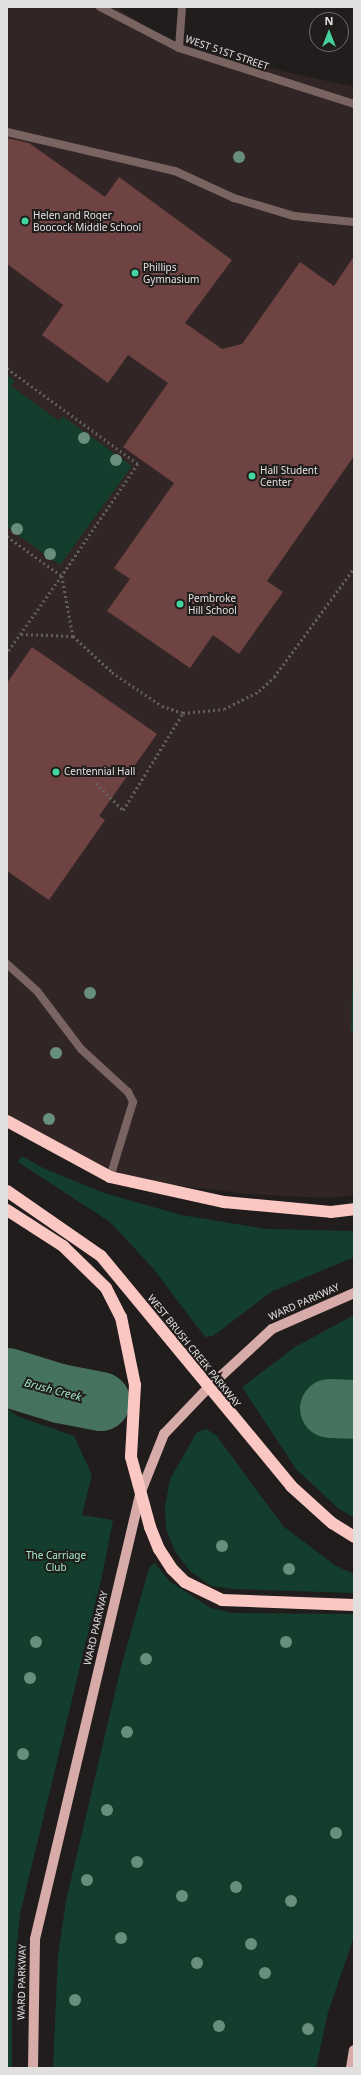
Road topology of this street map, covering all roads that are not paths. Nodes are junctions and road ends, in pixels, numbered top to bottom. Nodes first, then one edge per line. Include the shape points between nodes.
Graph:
1 (100, 7) edge
2 (182, 7) edge
3 (179, 48) junction
4 (354, 104) edge
5 (7, 132) edge
6 (354, 222) edge
7 (7, 964) edge
8 (7, 1121) edge
9 (110, 1177) junction
10 (7, 1191) edge
11 (354, 1209) edge
12 (7, 1210) edge
13 (354, 1293) edge
14 (208, 1388) junction
15 (140, 1494) junction
16 (354, 1537) edge
17 (354, 1604) edge
18 (354, 2050) edge
19 (33, 2068) edge
20 (351, 2068) edge

1 - 3 street, WEST 51ST STREET
2 - 3 street
3 - 4 street, WEST 51ST STREET
5 - 6 street via 175,171 234,198 294,216
7 - 9 street via 37,991 81,1049 128,1092 133,1102
8 - 9 highway
9 - 11 highway via 224,1202 331,1212
10 - 14 highway, WEST BRUSH CREEK PARKWAY via 101,1256
12 - 15 highway via 63,1246 106,1288 120,1317 134,1385 131,1457
13 - 14 main road, WARD PARKWAY via 272,1329
14 - 15 main road, WARD PARKWAY via 164,1434
14 - 16 highway, WEST BRUSH CREEK PARKWAY via 291,1486 332,1523
15 - 17 highway via 159,1549 172,1569 186,1582 222,1600
15 - 19 main road, WARD PARKWAY via 35,1939
18 - 20 main road

